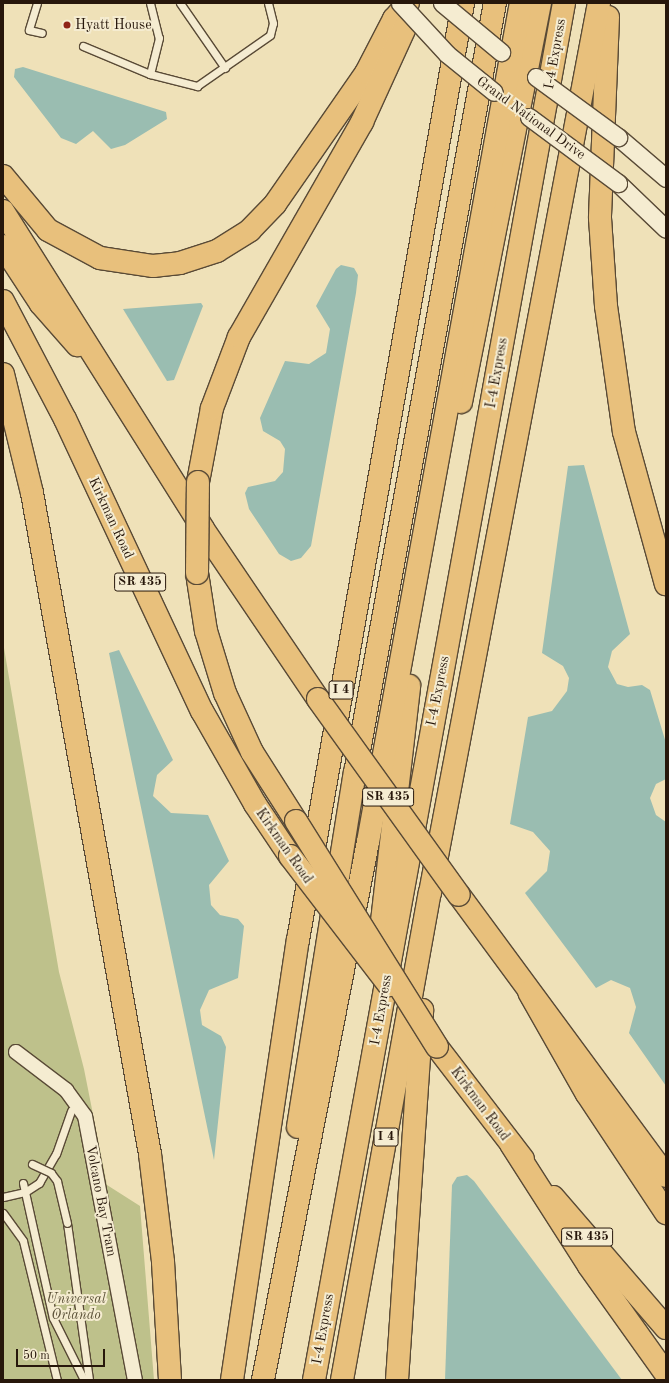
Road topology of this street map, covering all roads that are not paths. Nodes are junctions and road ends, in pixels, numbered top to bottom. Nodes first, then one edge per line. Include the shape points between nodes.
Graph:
1 (37, 3) edge
2 (150, 3) edge
3 (180, 3) edge
4 (268, 3) edge
5 (400, 3) edge
6 (408, 3) edge
7 (415, 3) edge
8 (442, 3) edge
9 (463, 3) edge
10 (495, 3) edge
11 (521, 3) edge
12 (540, 3) edge
13 (564, 3) edge
14 (599, 3) edge
15 (606, 3) edge
16 (42, 33) dead end
17 (83, 46) dead end
18 (518, 64) junction
19 (225, 68) junction
20 (150, 74) junction
21 (511, 104) junction
22 (3, 176) edge
23 (666, 178) edge
24 (3, 211) edge
25 (666, 229) edge
26 (3, 246) edge
27 (3, 301) edge
28 (3, 374) edge
29 (123, 400) junction
30 (666, 584) edge
31 (430, 893) junction
32 (529, 992) junction
33 (437, 1047) junction
34 (16, 1052) dead end
35 (364, 1102) junction
36 (71, 1111) dead end
37 (511, 1144) junction
38 (32, 1164) dead end
39 (666, 1176) edge
40 (23, 1183) dead end
41 (25, 1192) junction
42 (3, 1196) edge
43 (3, 1213) edge
44 (666, 1213) edge
45 (666, 1328) edge
46 (398, 1373) edge
47 (666, 1374) edge
48 (57, 1380) edge
49 (84, 1380) edge
50 (89, 1380) edge
51 (135, 1380) edge
52 (170, 1380) edge
53 (232, 1380) edge
54 (262, 1380) edge
55 (314, 1380) edge
56 (342, 1380) edge

1 - 16 lane via 29,30
2 - 20 lane via 159,38
3 - 19 lane
4 - 19 lane via 273,23 270,35
5 - 21 street, Grand National Drive, bridge via 447,54
6 - 22 main road via 281,197 257,224 217,251 184,262 153,266 100,258 48,230
7 - 33 main road, bridge via 389,68 362,122 237,342 212,408 198,482 197,573 208,641 229,703 255,757
8 - 18 street, bridge
9 - 53 main road, I 4 via 302,917
10 - 54 main road via 355,773
11 - 18 main road
12 - 18 main road
13 - 35 main road, I-4 Express
14 - 31 main road, I 4
15 - 30 main road via 600,218 606,306 624,432
17 - 20 lane
18 - 21 main road
18 - 23 street, bridge via 618,137
19 - 20 lane via 194,86
21 - 25 street, Grand National Drive, bridge via 618,182
21 - 35 main road via 412,666 390,835
21 - 54 main road
24 - 29 main road, SR 435
26 - 29 main road via 41,304
27 - 33 main road, Kirkman Road / SR 435, bridge via 62,412 202,711 290,856
28 - 52 main road via 32,493 150,1154 163,1254
29 - 32 main road, SR 435, bridge via 203,529 318,699
31 - 46 main road
31 - 56 main road, I 4
32 - 39 main road, SR 435
32 - 44 main road via 587,1094
33 - 37 main road, Kirkman Road / SR 435
34 - 51 street, Volcano Bay Tram via 66,1090 85,1116
35 - 55 main road, I-4 Express
36 - 41 lane via 50,1168 39,1183
37 - 45 main road, Kirkman Road / SR 435
37 - 47 main road via 589,1266
38 - 50 lane, bridge via 51,1173 57,1182 67,1223
40 - 41 lane
41 - 42 lane
41 - 49 lane via 53,1318
43 - 48 lane via 23,1241

